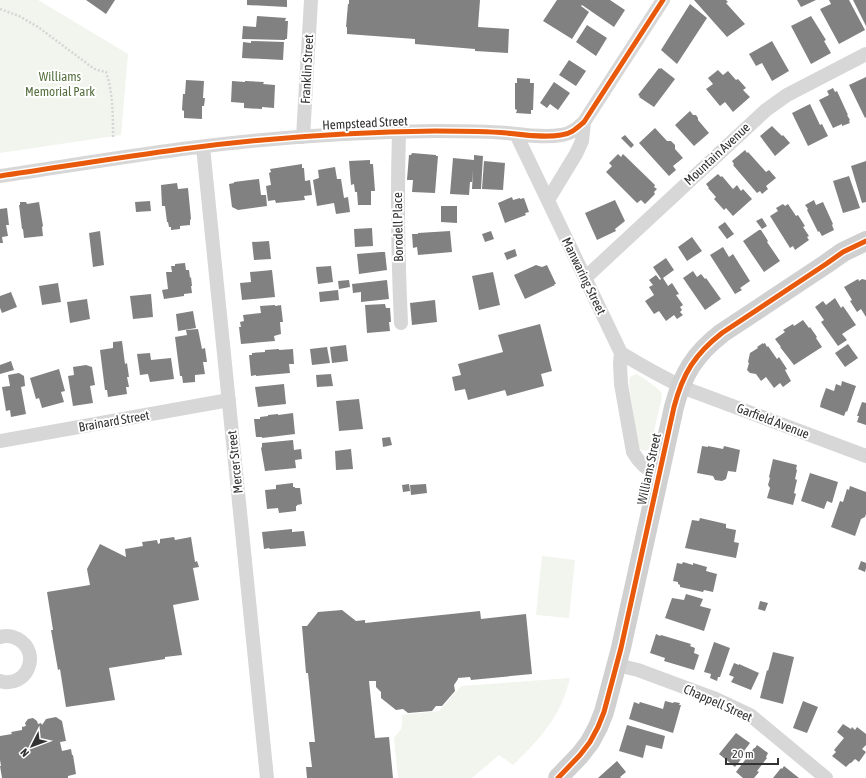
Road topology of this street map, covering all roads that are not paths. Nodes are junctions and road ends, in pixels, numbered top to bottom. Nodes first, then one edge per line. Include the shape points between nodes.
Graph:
1 (312, 0) edge
2 (663, 0) edge
3 (866, 54) edge
4 (584, 122) junction
5 (399, 132) junction
6 (516, 134) junction
7 (303, 137) junction
8 (203, 147) junction
9 (0, 176) edge
10 (548, 200) junction
11 (866, 241) edge
12 (585, 278) junction
13 (401, 323) dead end
14 (621, 353) junction
15 (680, 386) junction
16 (229, 400) junction
17 (0, 441) edge
18 (866, 456) edge
19 (658, 475) junction
20 (0, 637) edge
21 (617, 665) junction
22 (0, 681) edge
23 (267, 778) edge
24 (558, 778) edge
25 (826, 778) edge

1 - 7 street, Franklin Street
2 - 4 street, Hempstead Street
3 - 12 street, Mountain Avenue via 787,94 766,110
4 - 6 street, Hempstead Street via 570,133 561,136
4 - 10 street via 582,141 576,154
5 - 6 street, Hempstead Street
5 - 7 street, Hempstead Street
5 - 13 street, Borodell Place
6 - 10 street, Manwaring Street
7 - 8 street, Hempstead Street
8 - 9 street, Hempstead Street
8 - 16 street, Mercer Street
10 - 12 street, Manwaring Street
11 - 15 street, Williams Street via 843,252 722,333 700,353
12 - 14 street, Manwaring Street
14 - 15 street
14 - 19 street, Manwaring Street via 621,384 633,451 643,466
15 - 18 street, Garfield Avenue
15 - 19 street, Williams Street
16 - 17 street, Brainard Street
16 - 23 street, Mercer Street
19 - 21 street, Williams Street
20 - 22 street via 9,636 22,642 30,654 30,661 29,668 19,679 5,683
21 - 24 street, Williams Street via 598,727 580,756
21 - 25 street, Chappell Street via 638,670 716,699 750,715

